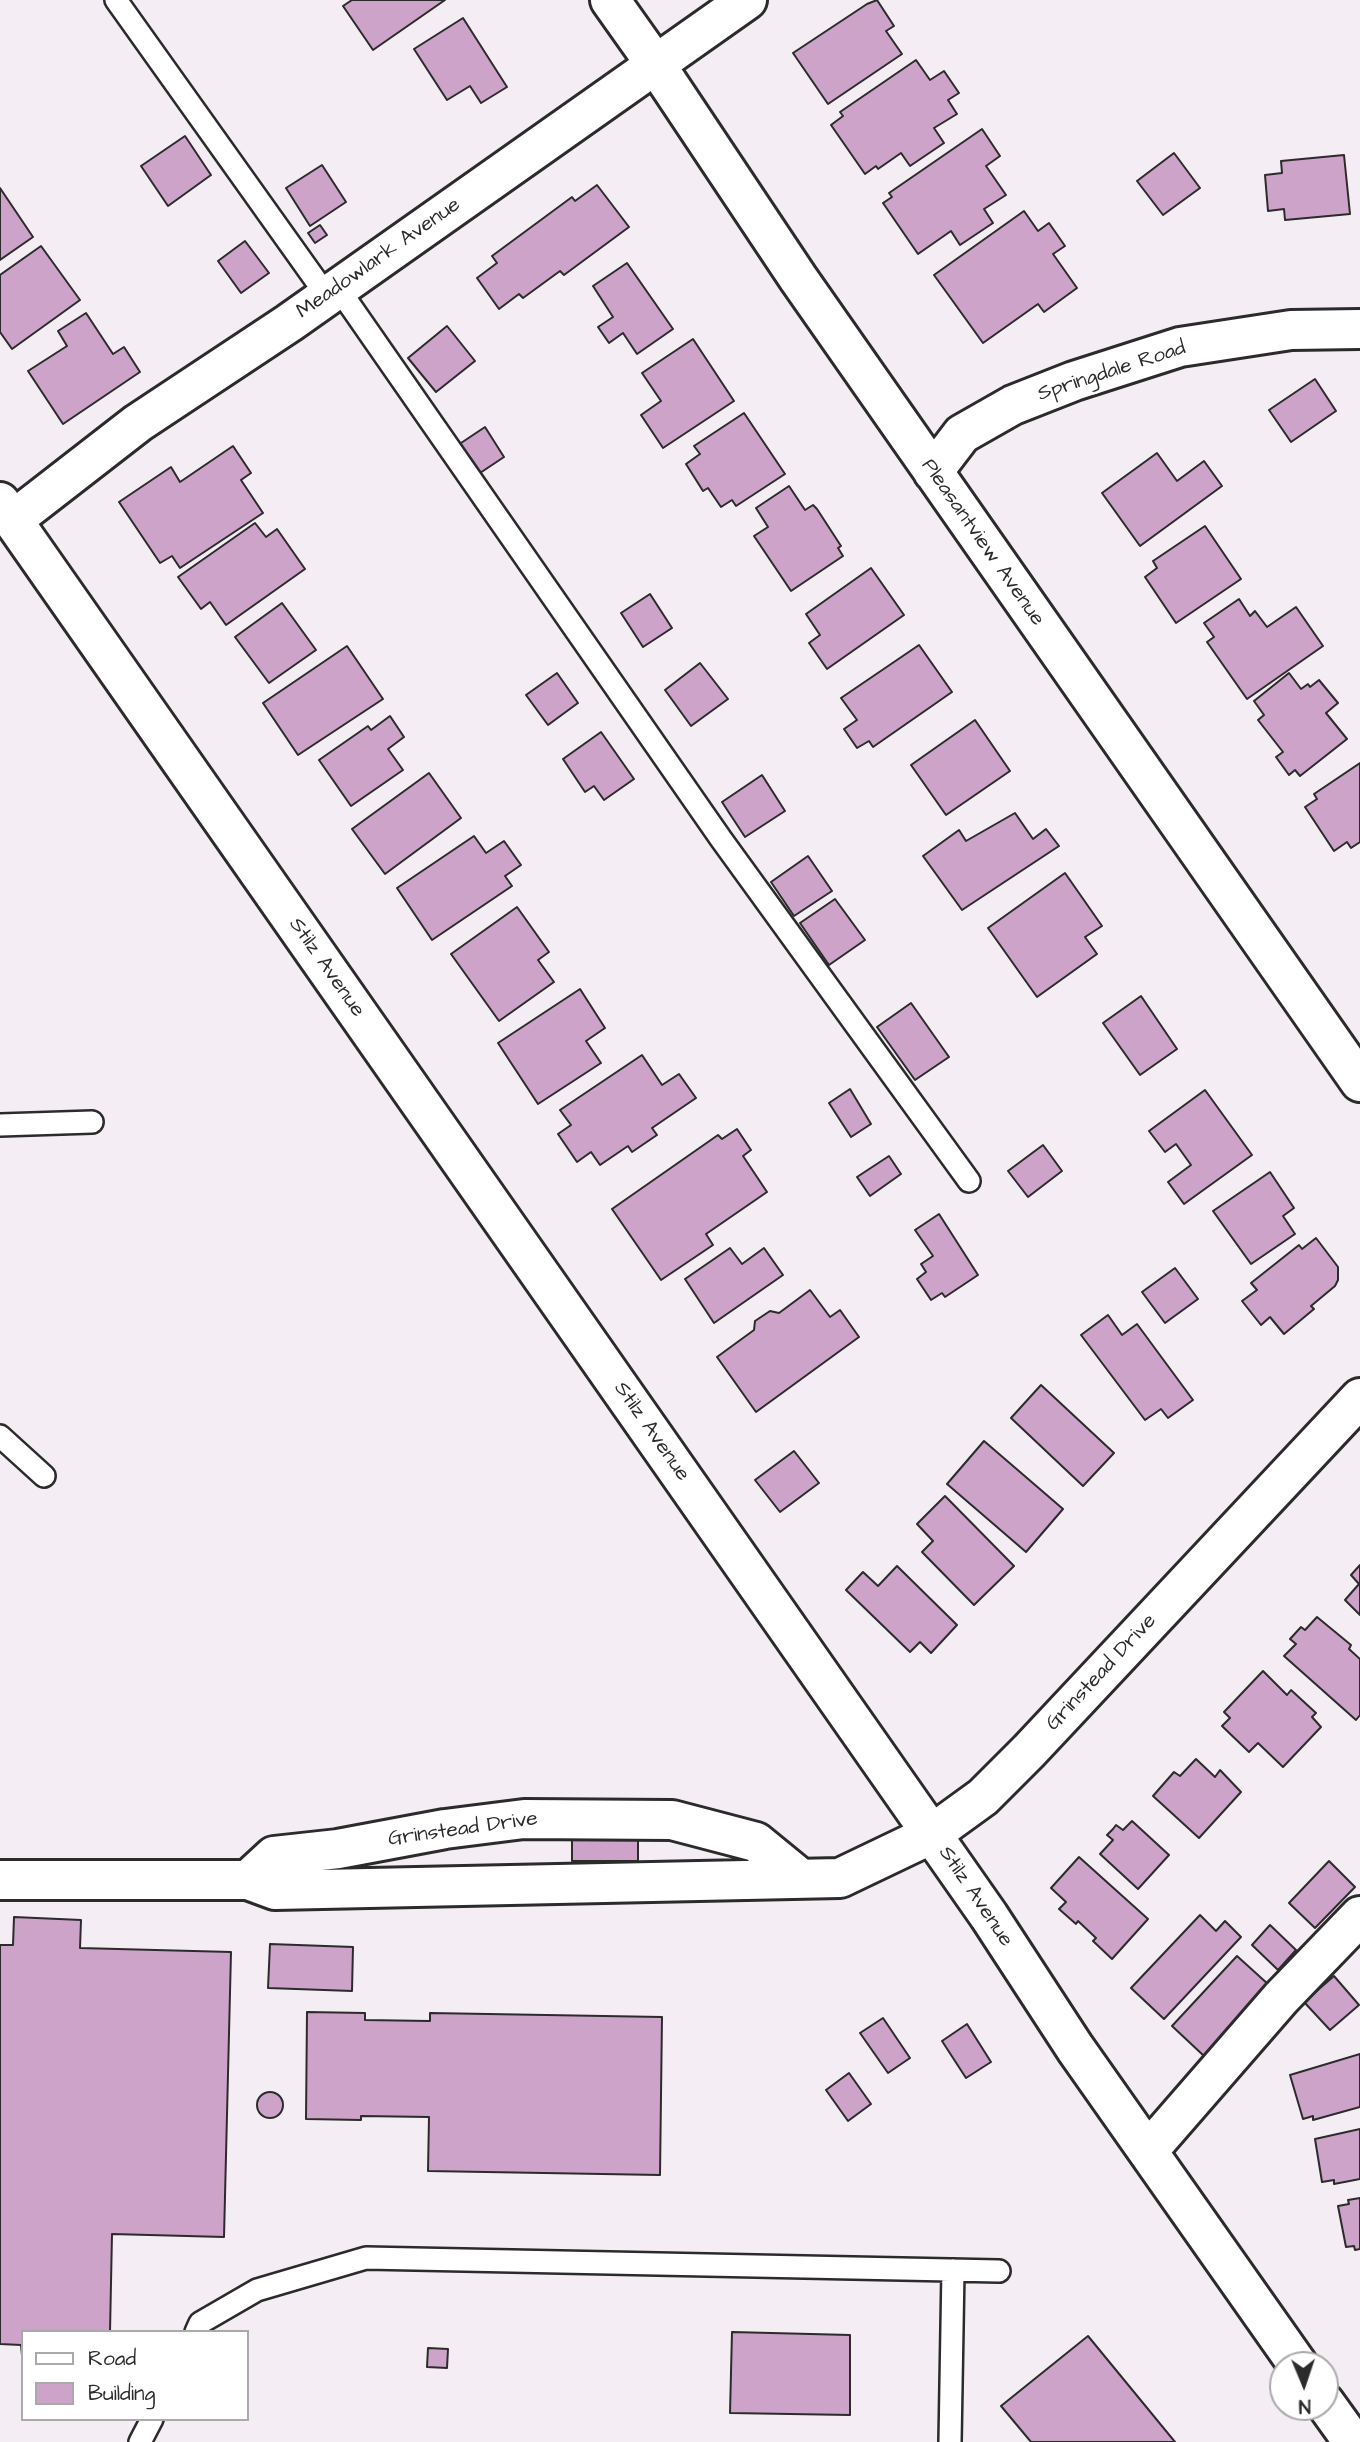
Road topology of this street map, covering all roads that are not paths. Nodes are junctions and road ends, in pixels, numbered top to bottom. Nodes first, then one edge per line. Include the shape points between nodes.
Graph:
1 (116, 0) edge
2 (610, 0) edge
3 (747, 0) edge
4 (656, 65) junction
5 (332, 292) junction
6 (1360, 329) edge
7 (933, 472) junction
8 (6, 511) edge
9 (1360, 1082) edge
10 (92, 1122) dead end
11 (0, 1125) edge
12 (969, 1181) dead end
13 (1360, 1398) edge
14 (0, 1436) edge
15 (44, 1476) dead end
16 (932, 1834) junction
17 (800, 1878) junction
18 (0, 1880) edge
19 (248, 1880) junction
20 (1360, 1916) edge
21 (1148, 2151) junction
22 (953, 2270) junction
23 (999, 2271) dead end
24 (196, 2330) edge
25 (1288, 2351) edge
26 (151, 2421) edge
27 (1338, 2421) edge
28 (140, 2442) edge
29 (950, 2442) edge
30 (1353, 2442) edge

1 - 5 lane
2 - 4 street, Pleasantview Avenue
3 - 4 street, Meadowlark Avenue
4 - 5 street, Meadowlark Avenue
4 - 7 street, Pleasantview Avenue
5 - 8 street, Meadowlark Avenue
5 - 12 lane
6 - 7 street, Springdale Road via 1291,330 1180,347 1074,381 1013,405 961,434
7 - 9 street, Pleasantview Avenue
8 - 16 street, Stilz Avenue
10 - 11 lane
13 - 16 street, Grinstead Drive via 1029,1751 983,1797
14 - 15 lane
16 - 17 street, Grinstead Drive via 841,1878
16 - 21 street, Stilz Avenue
17 - 19 street, Grinstead Drive via 285,1890
17 - 19 street, Grinstead Drive via 756,1842 672,1820 524,1819 274,1856
18 - 19 street, Grinstead Drive
20 - 21 street via 1281,1998
21 - 25 street, Stilz Avenue
22 - 23 lane
22 - 24 lane via 366,2258 257,2290 200,2323
22 - 29 lane
26 - 28 lane
27 - 30 street

